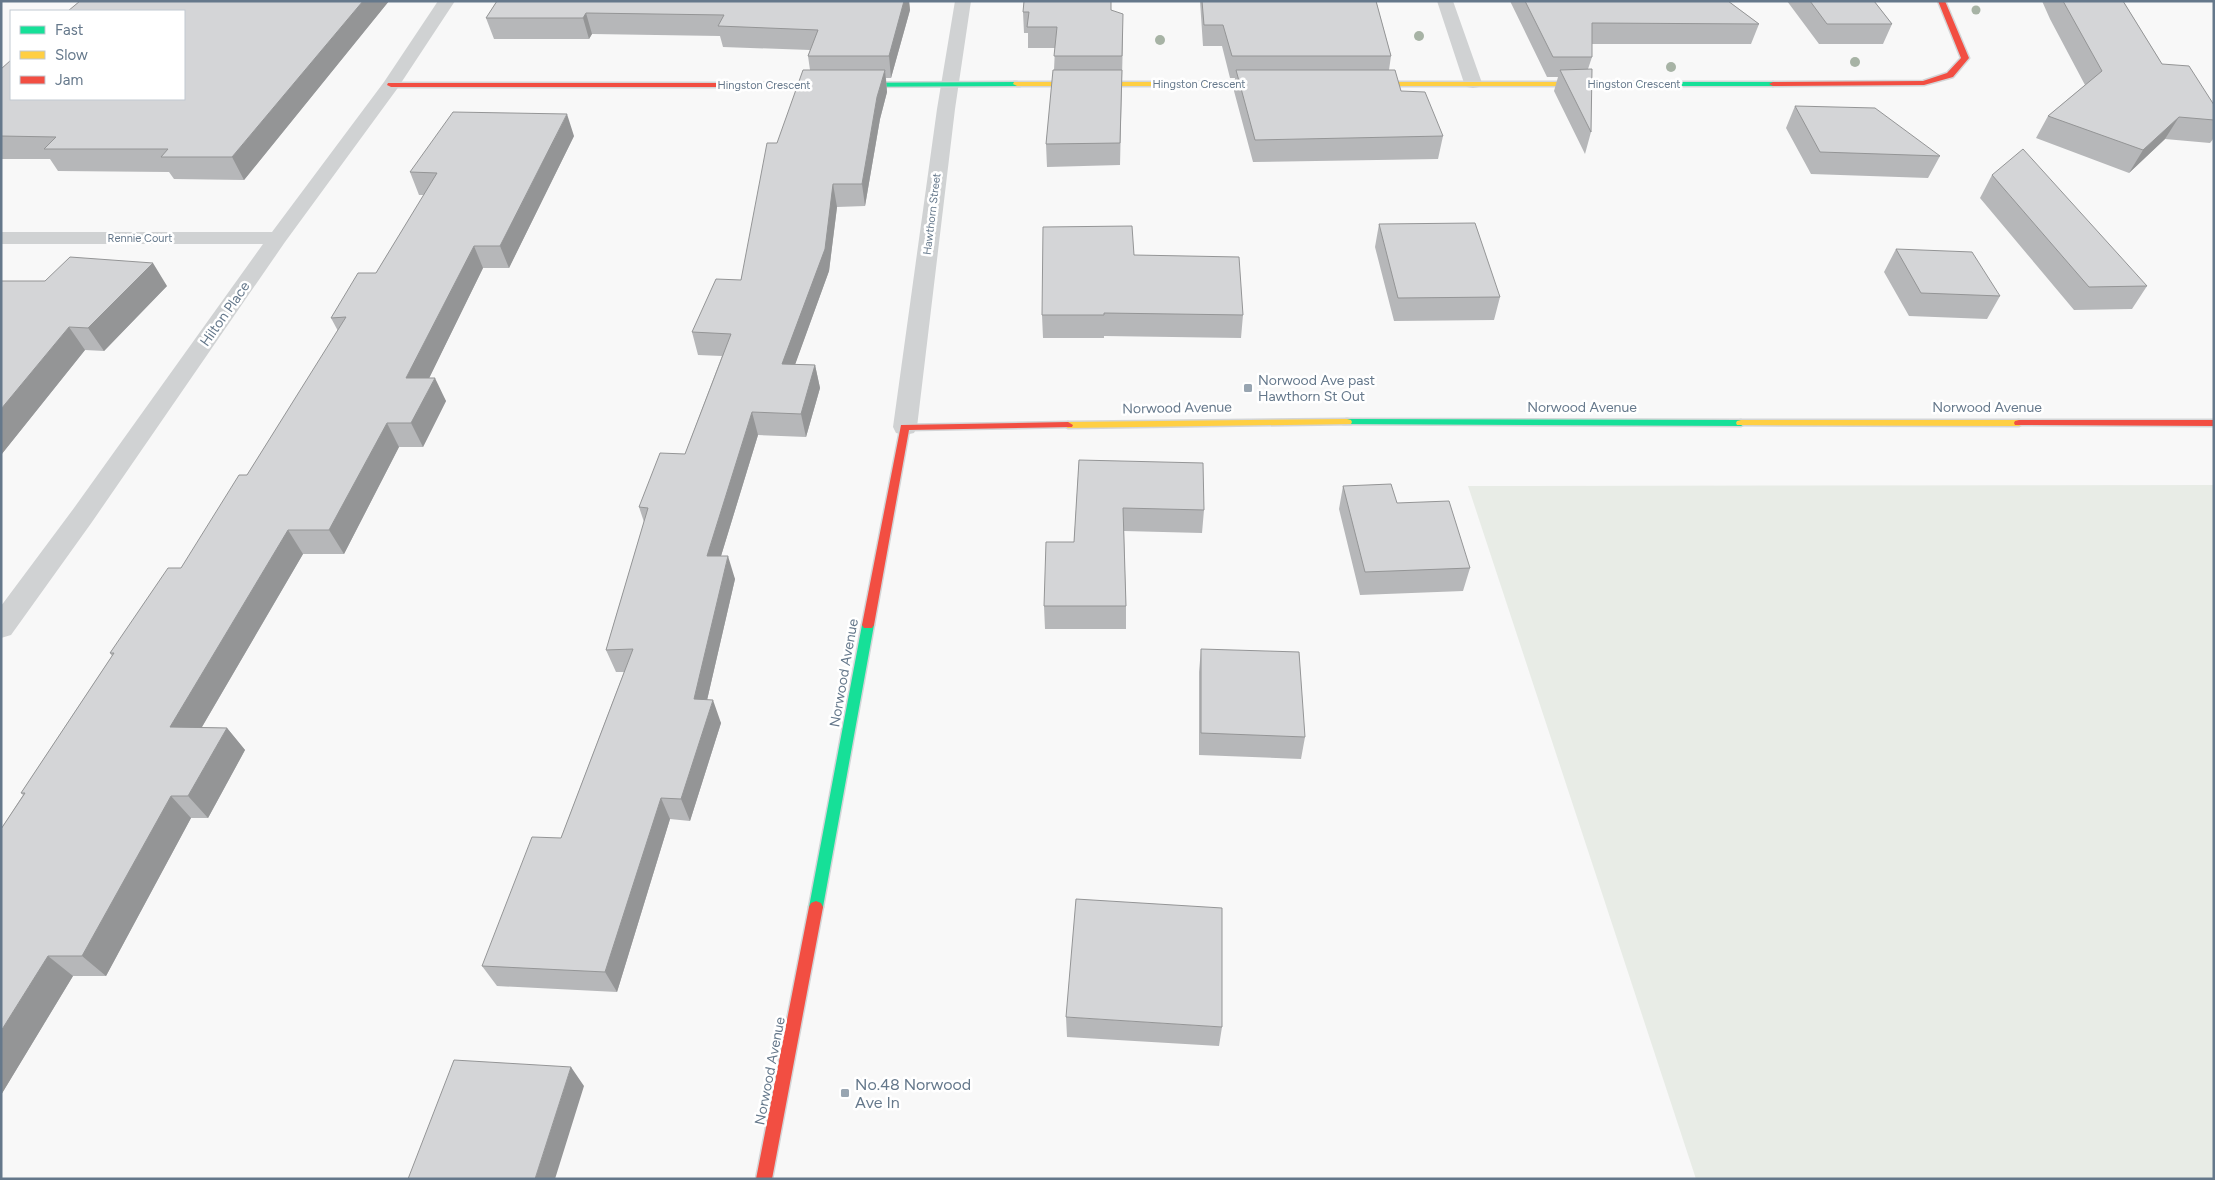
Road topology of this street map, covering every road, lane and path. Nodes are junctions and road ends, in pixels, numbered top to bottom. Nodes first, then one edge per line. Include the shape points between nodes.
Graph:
1 (447, 1) edge
2 (963, 1) edge
3 (1444, 1) edge
4 (1941, 1) edge
5 (950, 84) junction
6 (1287, 84) edge
7 (1351, 84) edge
8 (1473, 84) junction
9 (391, 85) junction
10 (1, 238) edge
11 (278, 238) junction
12 (2214, 423) edge
13 (905, 427) junction
14 (1, 626) edge
15 (764, 1179) edge

1 - 9 street, Hilton Place
2 - 5 street, Hawthorn Street
3 - 8 street
4 - 8 street, Hingston Crescent via 1965,58 1958,70 1941,81 1916,84
5 - 6 street, Hingston Crescent
5 - 9 street, Hingston Crescent
5 - 13 street, Hawthorn Street
7 - 8 street, Hingston Crescent
9 - 11 street, Hilton Place
10 - 11 street, Rennie Court
11 - 14 street, Hilton Place
12 - 13 street, Norwood Avenue via 1243,422
13 - 15 street, Norwood Avenue

